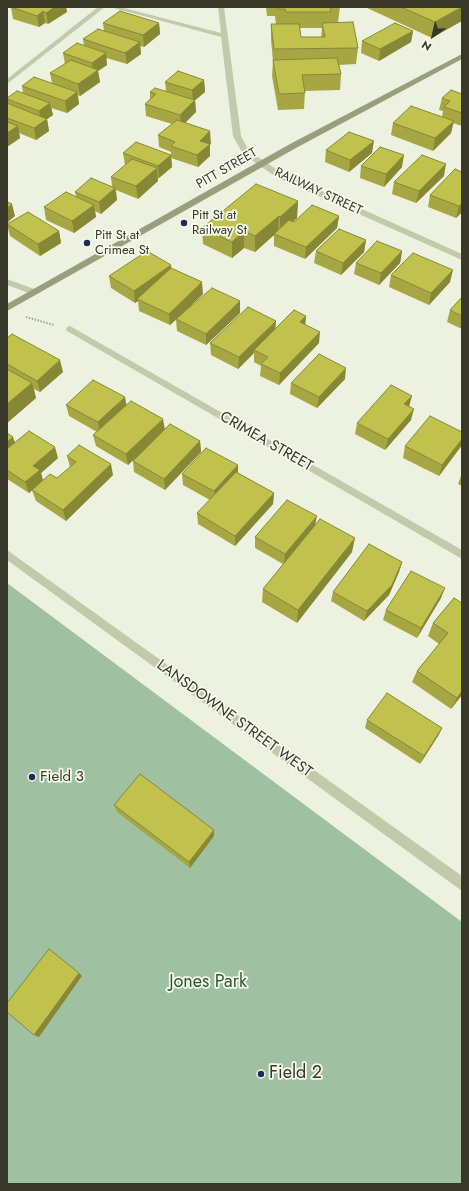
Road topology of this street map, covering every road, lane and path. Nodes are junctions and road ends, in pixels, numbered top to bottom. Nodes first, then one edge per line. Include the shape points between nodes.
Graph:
1 (102, 7) edge
2 (113, 7) edge
3 (221, 7) edge
4 (225, 36) junction
5 (462, 56) edge
6 (7, 82) edge
7 (261, 164) junction
8 (462, 257) edge
9 (7, 282) edge
10 (34, 292) junction
11 (7, 308) edge
12 (70, 329) joint
13 (7, 554) edge
14 (462, 555) edge
15 (462, 884) edge

1 - 6 street
2 - 4 street
3 - 4 street, RAILWAY STREET
4 - 7 street, RAILWAY STREET via 237,136 246,152
5 - 7 main road, PITT STREET
7 - 8 street, RAILWAY STREET via 286,179
7 - 10 main road, PITT STREET
9 - 10 street
10 - 11 main road, PITT STREET
11 - 12 path via 31,319
12 - 14 street, CRIMEA STREET
13 - 15 street, LANSDOWNE STREET WEST

